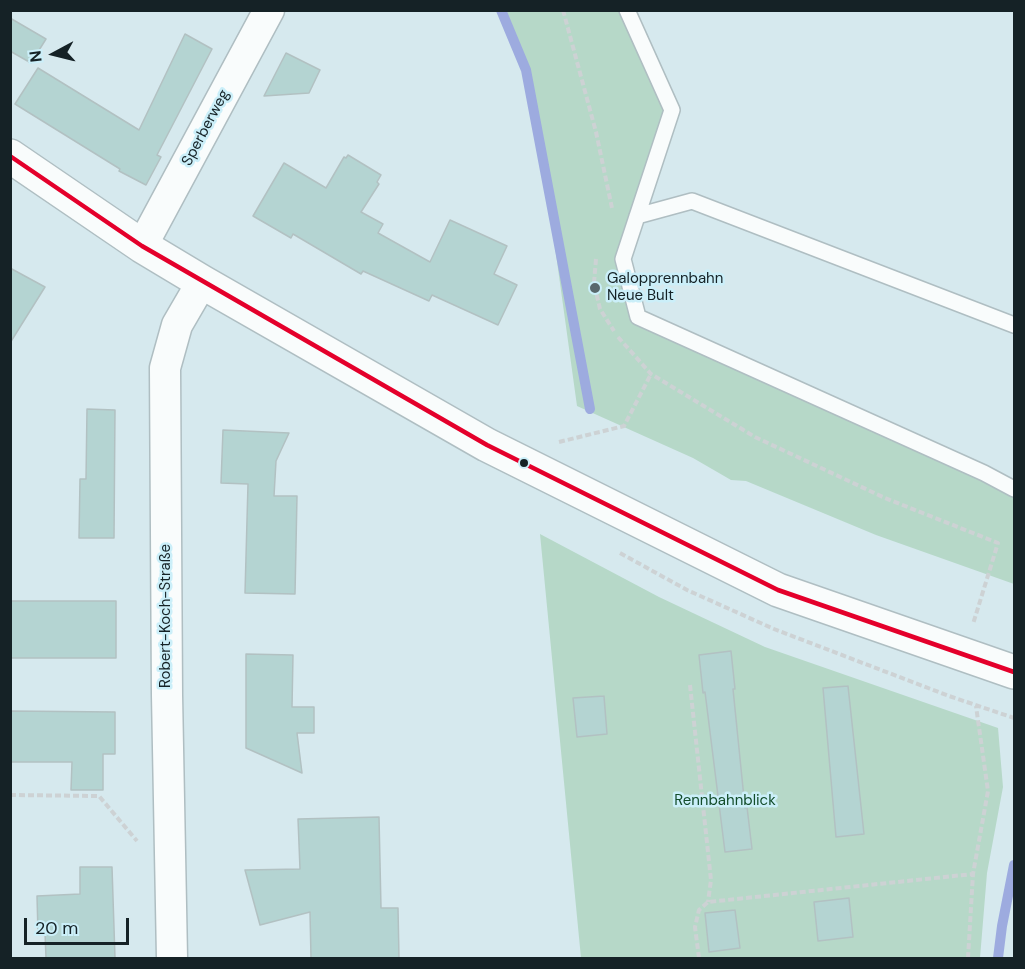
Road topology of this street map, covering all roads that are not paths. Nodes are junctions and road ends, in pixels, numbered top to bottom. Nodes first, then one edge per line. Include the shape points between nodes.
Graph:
1 (269, 10) edge
2 (627, 10) edge
3 (10, 156) edge
4 (637, 216) junction
5 (142, 246) junction
6 (202, 282) junction
7 (1014, 325) edge
8 (1014, 489) edge
9 (1014, 672) edge
10 (172, 958) edge

1 - 5 street, Sperberweg
2 - 4 lane via 672,110
3 - 5 street
4 - 7 lane via 692,201
4 - 8 lane via 623,260 638,317
5 - 6 street
6 - 9 street via 507,455 778,590
6 - 10 street, Robert-Koch-Straße via 177,325 165,368

